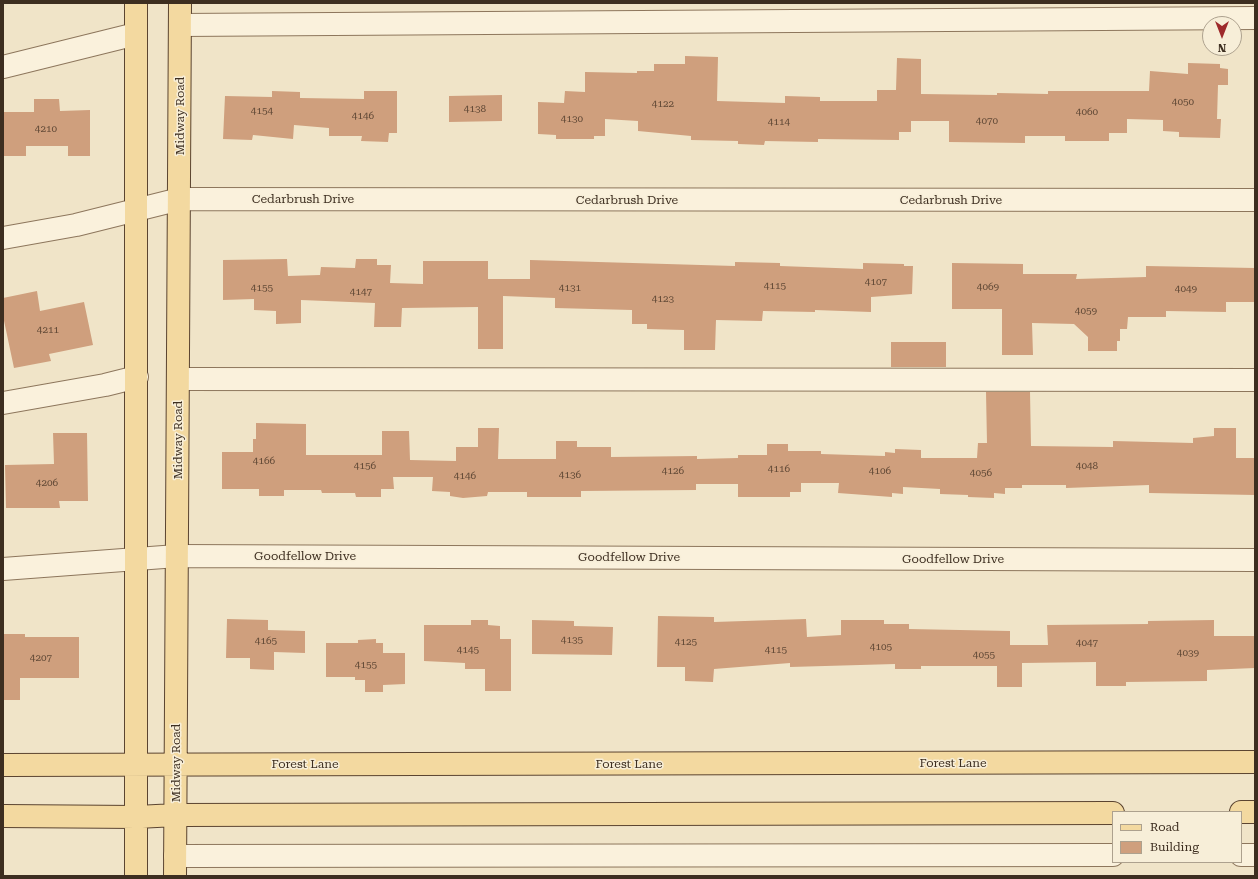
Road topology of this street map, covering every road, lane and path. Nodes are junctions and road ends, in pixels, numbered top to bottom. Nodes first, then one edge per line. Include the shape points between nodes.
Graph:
1 (136, 3) edge
2 (180, 3) edge
3 (1255, 18) edge
4 (180, 26) junction
5 (136, 34) junction
6 (3, 67) edge
7 (180, 199) junction
8 (1255, 200) edge
9 (136, 210) junction
10 (3, 238) edge
11 (137, 377) junction
12 (178, 379) junction
13 (1255, 380) edge
14 (3, 403) edge
15 (177, 556) junction
16 (137, 559) junction
17 (1255, 560) edge
18 (3, 569) edge
19 (1255, 762) edge
20 (3, 765) edge
21 (137, 765) junction
22 (176, 765) junction
23 (1112, 812) edge
24 (1242, 812) edge
25 (1255, 812) edge
26 (176, 815) junction
27 (3, 816) edge
28 (137, 817) junction
29 (1112, 855) edge
30 (1242, 855) edge
31 (1255, 855) edge
32 (175, 866) edge
33 (136, 876) edge

1 - 5 main road
2 - 4 main road, Midway Road
3 - 4 street
4 - 7 main road, Midway Road
5 - 6 street
5 - 9 main road
7 - 8 street, Cedarbrush Drive
7 - 9 street, Cedarbrush Drive
7 - 12 main road, Midway Road
9 - 10 street, Cedarbrush Drive via 76,225
9 - 11 main road
11 - 14 street
11 - 16 main road
12 - 13 street
12 - 15 main road, Midway Road
15 - 16 street, Goodfellow Drive
15 - 17 street, Goodfellow Drive
15 - 22 main road, Midway Road
16 - 18 street, Goodfellow Drive
16 - 21 main road
19 - 22 main road, Forest Lane
20 - 21 main road, Forest Lane
21 - 22 main road, Forest Lane
21 - 28 main road
22 - 26 main road, Midway Road
23 - 26 main road
24 - 25 main road
26 - 28 main road
26 - 32 main road, Midway Road
27 - 28 main road
28 - 33 main road
29 - 32 street
30 - 31 street

